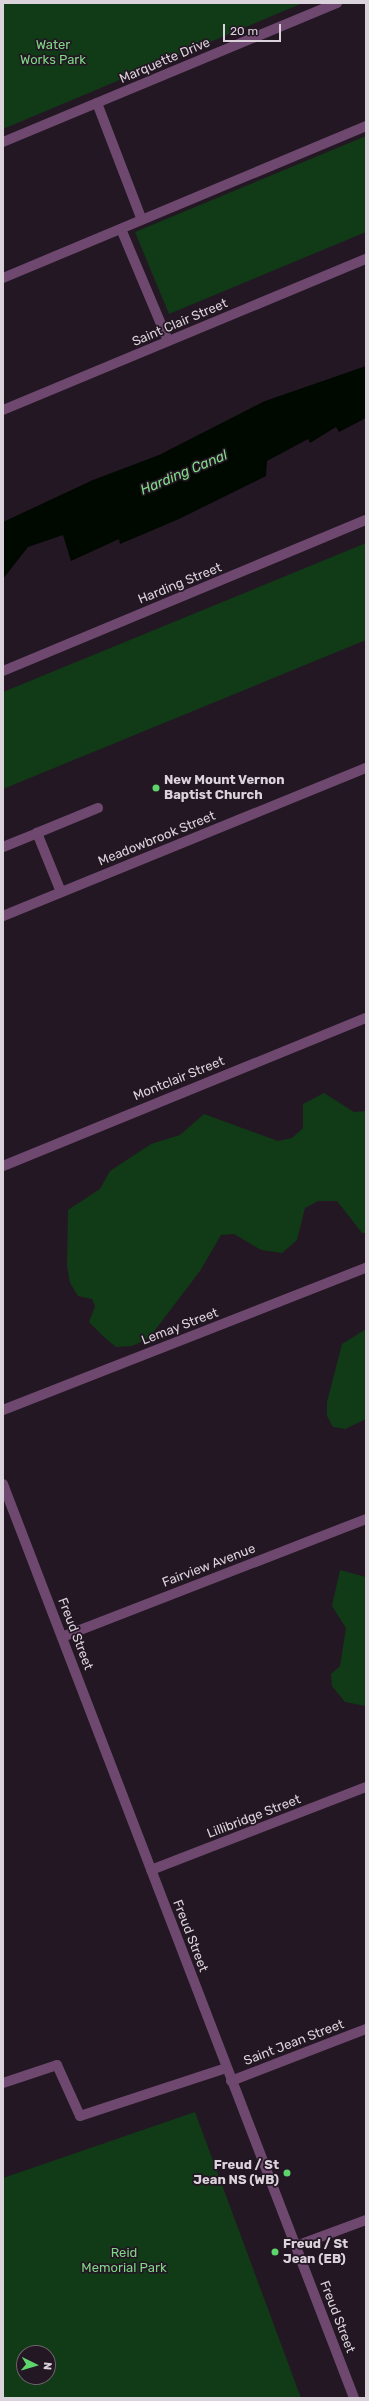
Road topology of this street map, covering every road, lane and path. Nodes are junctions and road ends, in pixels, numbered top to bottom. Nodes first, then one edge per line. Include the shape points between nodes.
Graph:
1 (337, 3) edge
2 (97, 103) junction
3 (366, 126) edge
4 (3, 142) edge
5 (142, 220) junction
6 (121, 229) junction
7 (366, 259) edge
8 (3, 278) edge
9 (168, 342) junction
10 (3, 410) edge
11 (366, 520) edge
12 (3, 671) edge
13 (366, 768) edge
14 (98, 808) dead end
15 (37, 833) junction
16 (3, 847) edge
17 (61, 892) junction
18 (3, 916) edge
19 (366, 1018) edge
20 (3, 1166) edge
21 (366, 1268) edge
22 (3, 1410) edge
23 (3, 1484) edge
24 (366, 1519) edge
25 (62, 1637) junction
26 (366, 1788) edge
27 (151, 1870) junction
28 (366, 2029) edge
29 (226, 2068) junction
30 (231, 2081) junction
31 (3, 2083) edge
32 (366, 2220) edge
33 (296, 2246) junction
34 (354, 2398) edge

1 - 2 street, Marquette Drive
2 - 4 street, Marquette Drive
2 - 5 street
3 - 5 street
5 - 6 street
6 - 8 street
6 - 9 street
7 - 9 street, Saint Clair Street
9 - 10 street, Saint Clair Street
11 - 12 street, Harding Street
13 - 17 street, Meadowbrook Street
14 - 15 street
15 - 16 street
15 - 17 street
17 - 18 street, Meadowbrook Street
19 - 20 street, Montclair Street
21 - 22 street, Lemay Street
23 - 25 street, Freud Street
24 - 25 street, Fairview Avenue
25 - 27 street, Freud Street
26 - 27 street, Lillibridge Street
27 - 29 street, Freud Street
28 - 30 street, Saint Jean Street
29 - 30 street, Freud Street
29 - 31 street via 80,2116 56,2065
30 - 33 street, Freud Street
32 - 33 street
33 - 34 street, Freud Street

